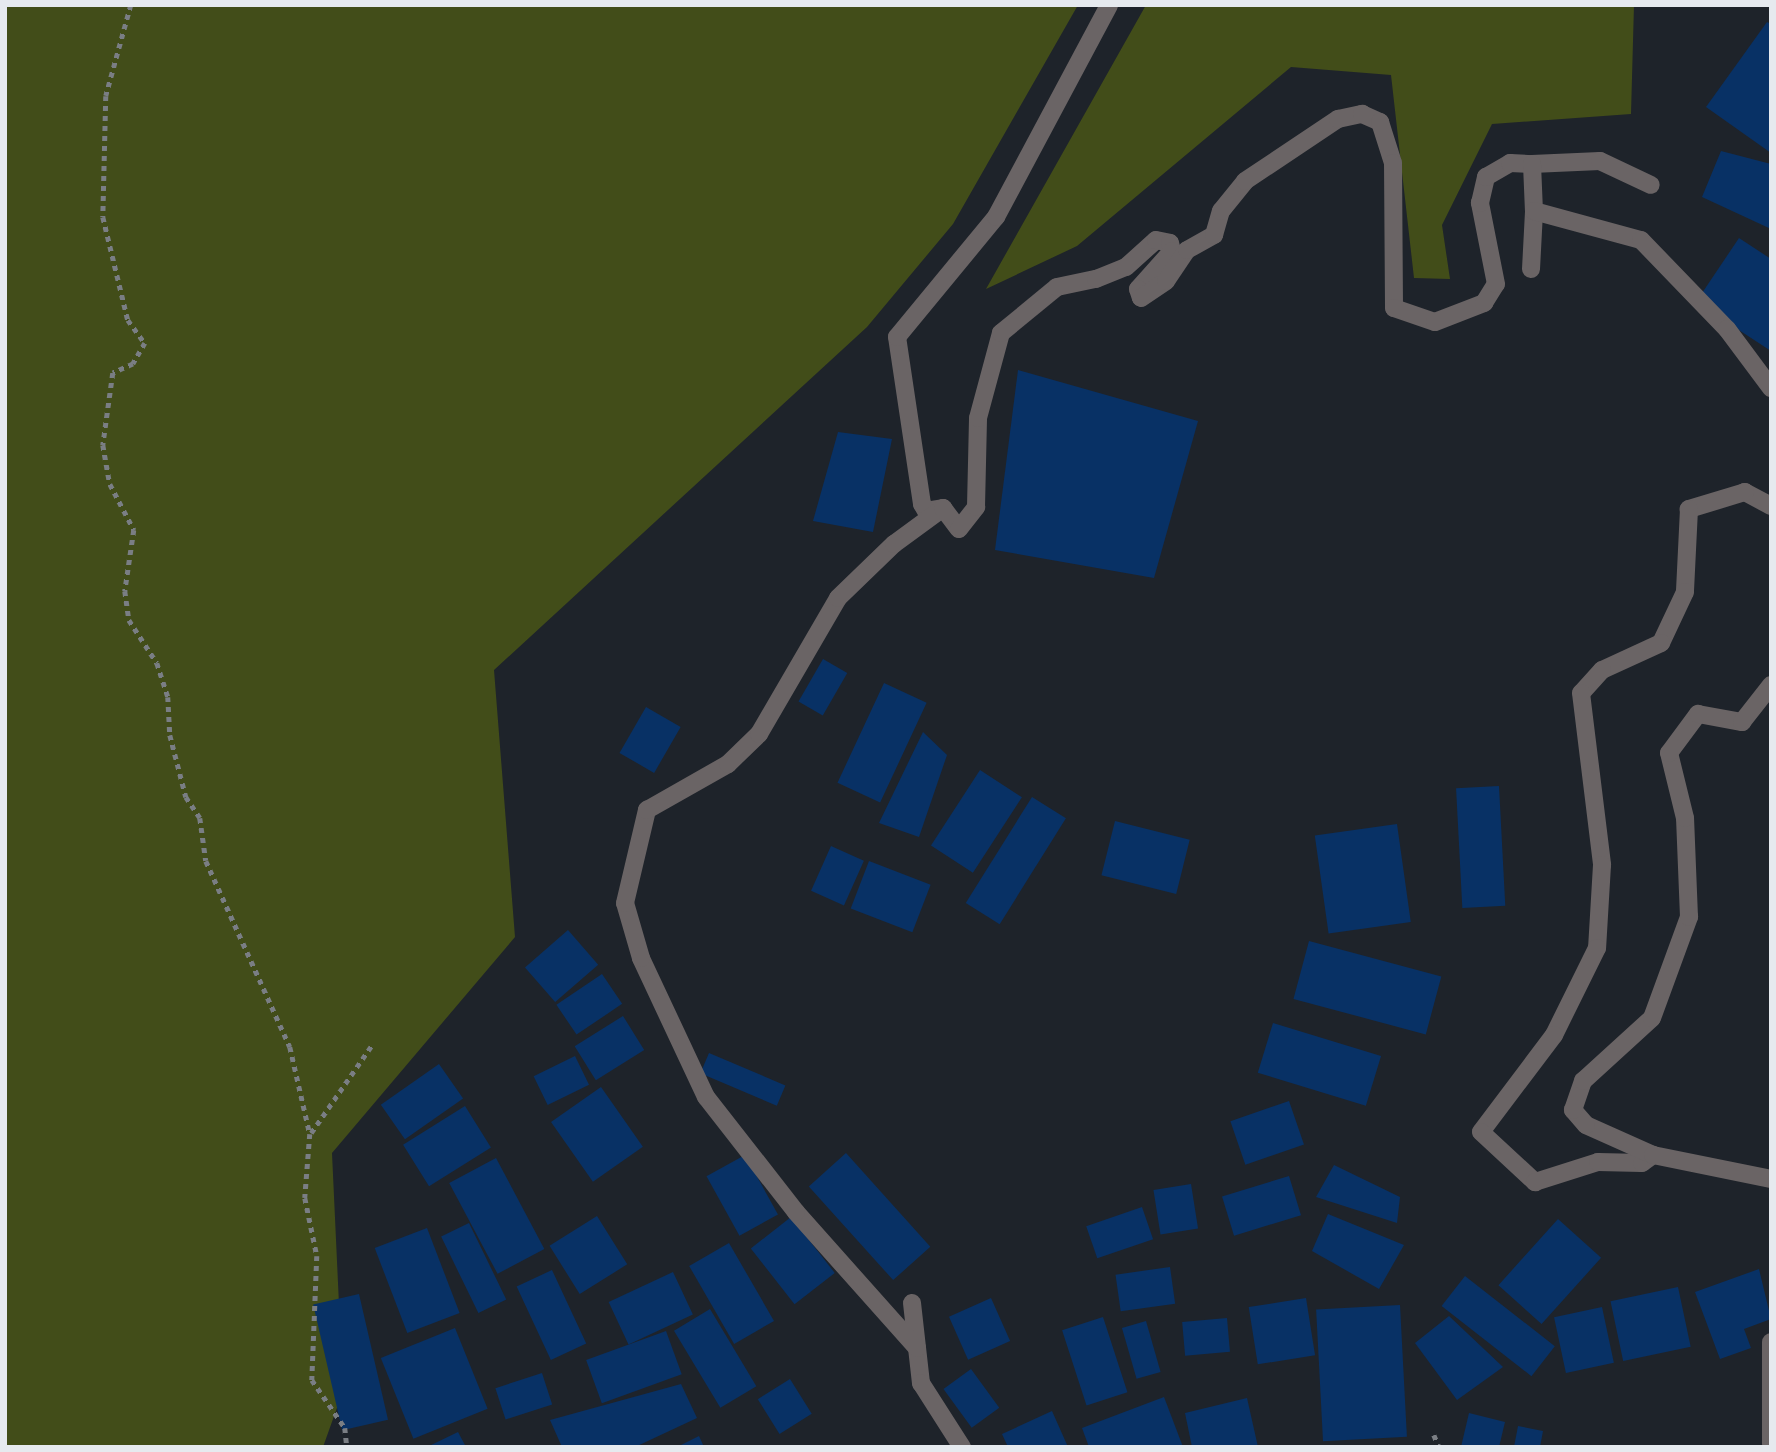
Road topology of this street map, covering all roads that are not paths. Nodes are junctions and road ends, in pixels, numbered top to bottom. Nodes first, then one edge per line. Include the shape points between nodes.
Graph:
1 (1109, 5) edge
2 (1532, 164) junction
3 (1651, 185) dead end
4 (1534, 211) junction
5 (1531, 269) dead end
6 (1771, 388) edge
7 (1771, 506) edge
8 (943, 508) junction
9 (1771, 685) edge
10 (1653, 1155) junction
11 (1771, 1179) edge
12 (912, 1303) dead end
13 (1771, 1342) edge
14 (917, 1348) junction
15 (1771, 1444) edge
16 (962, 1447) edge

1 - 8 street via 996,218 897,337 922,504 926,511
2 - 3 street via 1600,161
2 - 4 street
2 - 8 street via 1510,163 1486,177 1480,203 1496,284 1484,303 1434,322 1394,308 1388,138 1380,122 1362,114 1338,119 1245,181 1221,211 1214,235 1187,250 1166,281 1142,298 1138,289 1172,251 1170,243 1156,240 1126,267 1057,287 1001,332 978,418 976,507 959,528
4 - 5 street
4 - 6 street via 1641,240 1727,328
7 - 10 street via 1745,492 1689,509 1685,592 1661,643 1602,670 1581,693 1602,865 1597,948 1554,1035 1480,1132 1535,1182 1598,1162 1642,1163
8 - 14 street via 838,598 759,734 729,764 647,810 625,903 641,958 706,1097 796,1212
9 - 10 street via 1742,722 1698,714 1669,753 1685,818 1689,917 1652,1018 1583,1081 1573,1110 1586,1125
10 - 11 street
12 - 14 street
13 - 15 street
14 - 16 street via 921,1383

